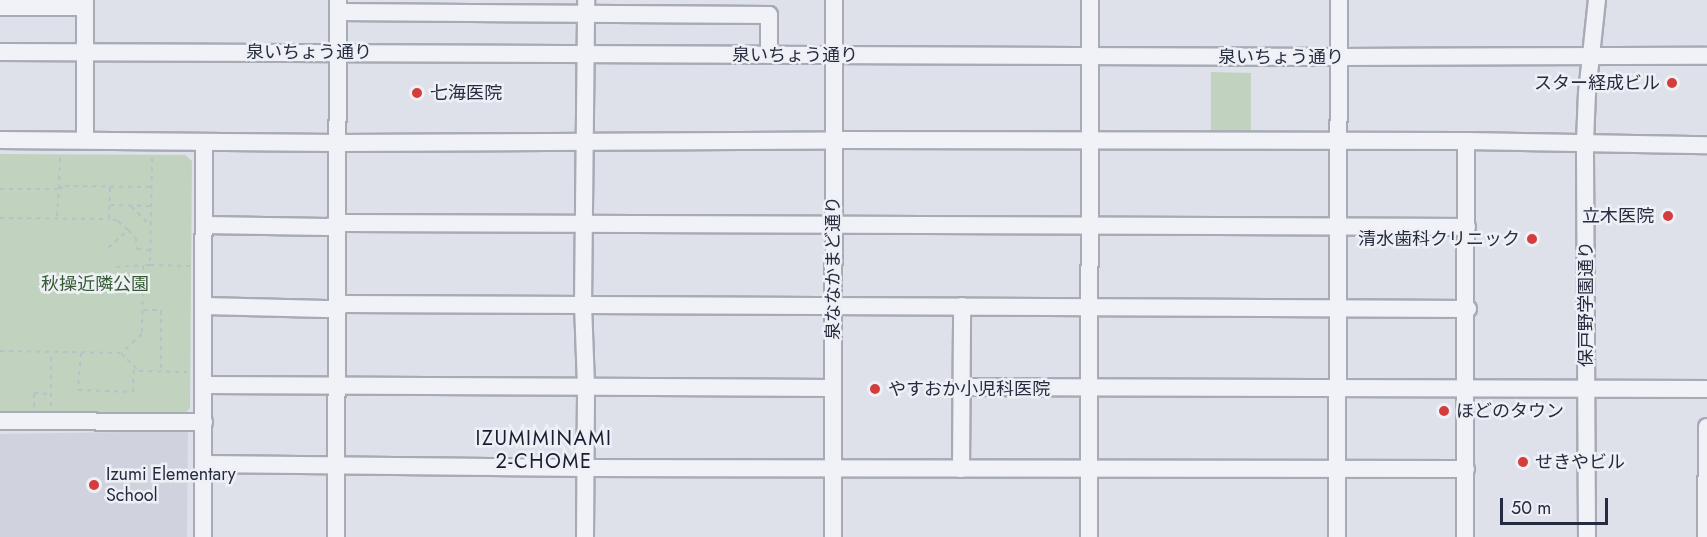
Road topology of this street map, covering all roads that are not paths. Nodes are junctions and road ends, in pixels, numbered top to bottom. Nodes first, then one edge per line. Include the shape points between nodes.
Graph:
1 (834, 0) edge
2 (1090, 0) edge
3 (1339, 0) edge
4 (1597, 0) edge
5 (85, 3) edge
6 (0, 6) edge
7 (338, 6) edge
8 (586, 7) edge
9 (85, 51) junction
10 (0, 52) edge
11 (338, 52) junction
12 (586, 54) junction
13 (769, 55) junction
14 (833, 55) junction
15 (1590, 56) junction
16 (1707, 56) edge
17 (1090, 57) junction
18 (1339, 57) junction
19 (85, 139) junction
20 (0, 140) edge
21 (834, 140) junction
22 (1089, 141) junction
23 (1466, 141) junction
24 (584, 142) junction
25 (1339, 142) junction
26 (1585, 142) junction
27 (204, 143) junction
28 (337, 144) junction
29 (1707, 145) edge
30 (584, 224) junction
31 (204, 225) junction
32 (833, 225) junction
33 (336, 227) junction
34 (1089, 227) junction
35 (1467, 227) junction
36 (1339, 228) junction
37 (583, 305) junction
38 (832, 305) junction
39 (204, 306) junction
40 (962, 306) junction
41 (1088, 308) junction
42 (335, 309) junction
43 (1468, 309) junction
44 (1339, 310) junction
45 (200, 379) junction
46 (336, 386) junction
47 (586, 386) junction
48 (962, 387) junction
49 (832, 388) junction
50 (1089, 388) junction
51 (1338, 389) junction
52 (1467, 389) junction
53 (1707, 389) edge
54 (1587, 390) junction
55 (0, 421) edge
56 (204, 422) junction
57 (1707, 428) edge
58 (204, 464) junction
59 (336, 466) junction
60 (586, 468) junction
61 (833, 468) junction
62 (961, 469) junction
63 (1088, 469) junction
64 (1337, 469) junction
65 (1466, 469) junction
66 (1707, 510) edge
67 (203, 537) edge
68 (336, 537) edge
69 (585, 537) edge
70 (833, 537) edge
71 (1089, 537) edge
72 (1337, 537) edge
73 (1465, 537) edge
74 (1587, 537) edge
75 (1706, 537) edge

1 - 14 street, 泉ななかまど通り
2 - 17 street
3 - 18 street
4 - 15 street, 保戸野学園通り
5 - 6 street
5 - 9 street
7 - 8 street
7 - 11 street
8 - 12 street
8 - 13 street via 769,15
9 - 10 street, 泉いちょう通り
9 - 11 street, 泉いちょう通り
9 - 19 street
11 - 12 street, 泉いちょう通り
11 - 28 street
12 - 13 street, 泉いちょう通り
12 - 24 street
13 - 14 street, 泉いちょう通り
14 - 17 street, 泉いちょう通り
14 - 21 street, 泉ななかまど通り
15 - 16 street, 泉いちょう通り
15 - 18 street, 泉いちょう通り
15 - 26 street, 保戸野学園通り
17 - 18 street, 泉いちょう通り
17 - 22 street
18 - 25 street
19 - 20 street
19 - 27 street
21 - 22 street
21 - 24 street
21 - 32 street, 泉ななかまど通り
22 - 25 street
22 - 34 street
23 - 25 street
23 - 26 street
23 - 35 street
24 - 28 street
24 - 30 street
25 - 36 street
26 - 29 street
26 - 54 street, 保戸野学園通り
27 - 28 street
27 - 31 street
28 - 33 street
30 - 32 street
30 - 33 street via 345,223
30 - 37 street
31 - 33 street
31 - 39 street
32 - 34 street
32 - 38 street, 泉ななかまど通り
33 - 42 street
34 - 36 street
34 - 41 street
35 - 36 street
35 - 43 street
36 - 44 street
37 - 38 street
37 - 42 street via 345,304
37 - 47 street
38 - 40 street
38 - 49 street, 泉ななかまど通り
39 - 42 street
39 - 45 street
40 - 41 street
40 - 48 street
41 - 44 street
41 - 50 street
42 - 46 street
43 - 44 street
43 - 52 street
44 - 51 street
45 - 46 street
45 - 56 street
46 - 47 street
46 - 59 street
47 - 49 street
47 - 60 street
48 - 50 street
48 - 62 street
49 - 61 street, 泉ななかまど通り
50 - 51 street
50 - 63 street
51 - 52 street
51 - 64 street
52 - 54 street
52 - 65 street
53 - 54 street
54 - 74 street, 保戸野学園通り
55 - 56 street
56 - 58 street
57 - 66 street
58 - 59 street
58 - 67 street
59 - 60 street
59 - 68 street
60 - 61 street
60 - 69 street
61 - 62 street
61 - 70 street, 泉ななかまど通り
62 - 63 street
63 - 64 street
63 - 71 street
64 - 65 street
64 - 72 street
65 - 73 street
66 - 75 street

